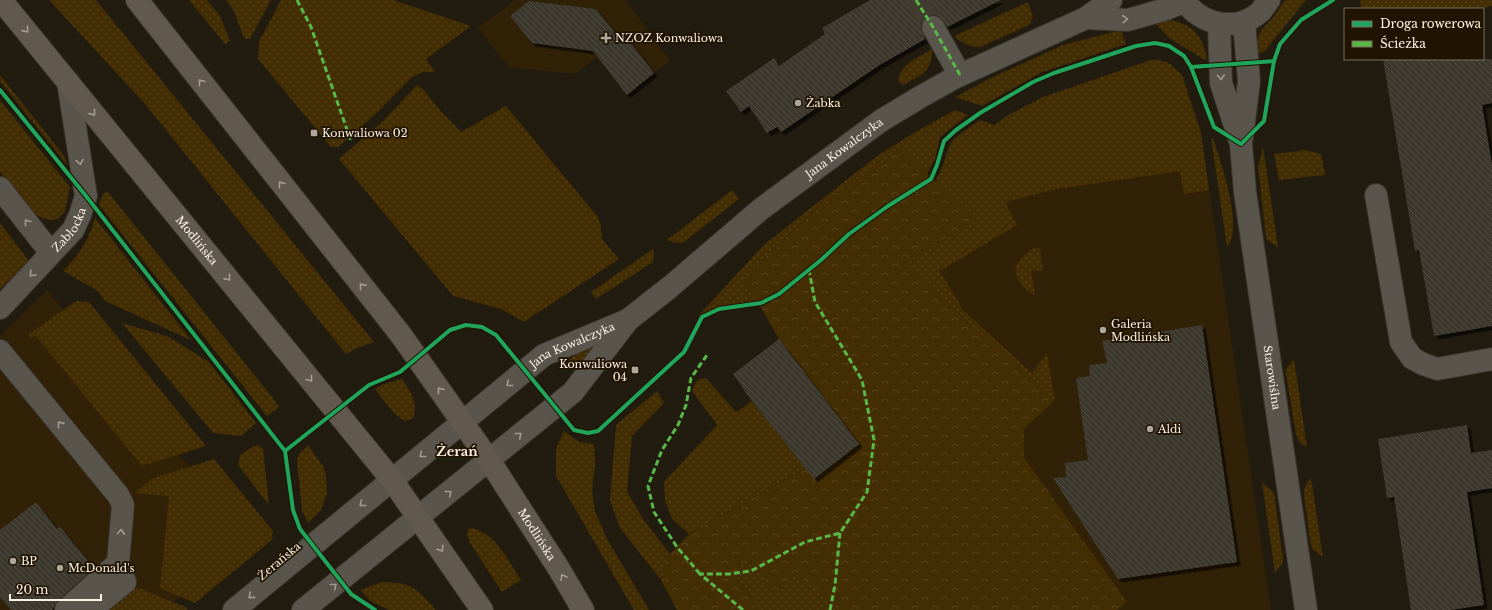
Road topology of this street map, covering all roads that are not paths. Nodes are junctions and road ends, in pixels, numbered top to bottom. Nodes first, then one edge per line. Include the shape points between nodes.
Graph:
1 (1, 0) edge
2 (137, 0) edge
3 (1111, 0) edge
4 (1269, 0) edge
5 (1185, 1) edge
6 (1086, 18) junction
7 (1244, 22) junction
8 (1219, 24) junction
9 (933, 27) tunnel mouth
10 (960, 75) junction
11 (68, 82) junction
12 (1241, 144) junction
13 (0, 188) edge
14 (1376, 194) dead end
15 (52, 253) junction
16 (0, 308) edge
17 (628, 320) junction
18 (0, 351) edge
19 (1492, 359) edge
20 (463, 421) junction
21 (489, 460) junction
22 (392, 480) junction
23 (419, 517) junction
24 (118, 563) junction
25 (66, 610) edge
26 (91, 610) edge
27 (234, 610) edge
28 (304, 610) edge
29 (482, 610) edge
30 (583, 610) edge
31 (1306, 610) edge

1 -> 11 main road, Modlińska
20 -> 2 main road, Modlińska via 401,334
3 - 6 street, Jana Kowalczyka
4 - 7 street, Jana Kowalczyka via 1259,12
6 -> 5 street, Jana Kowalczyka via 1128,20
5 - 8 street, Jana Kowalczyka via 1194,12 1206,20
6 - 10 street, Jana Kowalczyka
7 - 8 street, Jana Kowalczyka
7 - 12 street, Starowiślna via 1249,81
8 -> 12 street, Starowiślna via 1221,83
9 - 10 street
10 - 17 street, Jana Kowalczyka via 882,120 761,209
11 -> 15 street, Zabłocka via 86,196 73,230
11 -> 22 main road, Modlińska
12 - 31 street, Starowiślna via 1245,192
15 -> 13 street
14 - 19 street via 1401,342 1412,358 1437,369
15 -> 16 street, Zabłocka
17 -> 20 street, Jana Kowalczyka via 544,355
21 -> 17 street, Jana Kowalczyka via 573,392
24 -> 18 street via 123,506 118,495
20 - 21 main road, Modlińska
20 -> 22 street
23 -> 21 street
30 -> 21 main road, Modlińska
22 - 23 main road, Modlińska
22 -> 27 street, Żerańska
28 -> 23 street
23 -> 29 main road, Modlińska
24 - 25 street
24 - 26 street via 125,582

